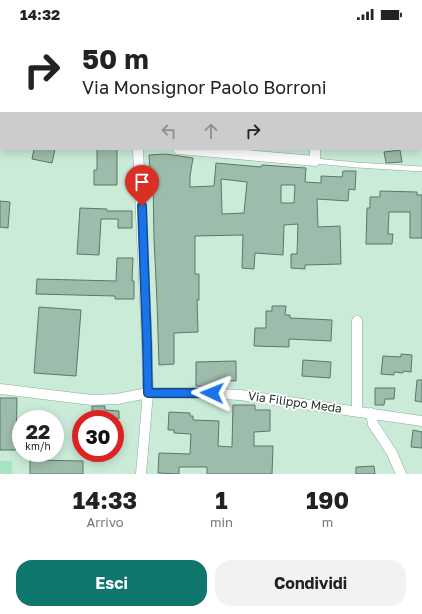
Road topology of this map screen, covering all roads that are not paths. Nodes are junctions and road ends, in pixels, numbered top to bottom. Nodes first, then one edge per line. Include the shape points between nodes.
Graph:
1 (138, 150) edge
2 (189, 150) edge
3 (315, 150) edge
4 (314, 161) junction
5 (422, 169) edge
6 (357, 321) dead end
7 (0, 389) edge
8 (148, 393) junction
9 (357, 411) junction
10 (371, 413) junction
11 (422, 421) edge
12 (141, 474) edge
13 (401, 474) edge

1 - 8 street
2 - 4 street
3 - 4 street
4 - 5 lane
6 - 9 street
7 - 8 street, Via Filippo Meda via 92,400 117,399
8 - 9 street, Via Filippo Meda via 240,395
8 - 12 street
9 - 10 street, Via Filippo Meda
10 - 11 street, Via Filippo Meda
10 - 13 street via 373,424 392,453

